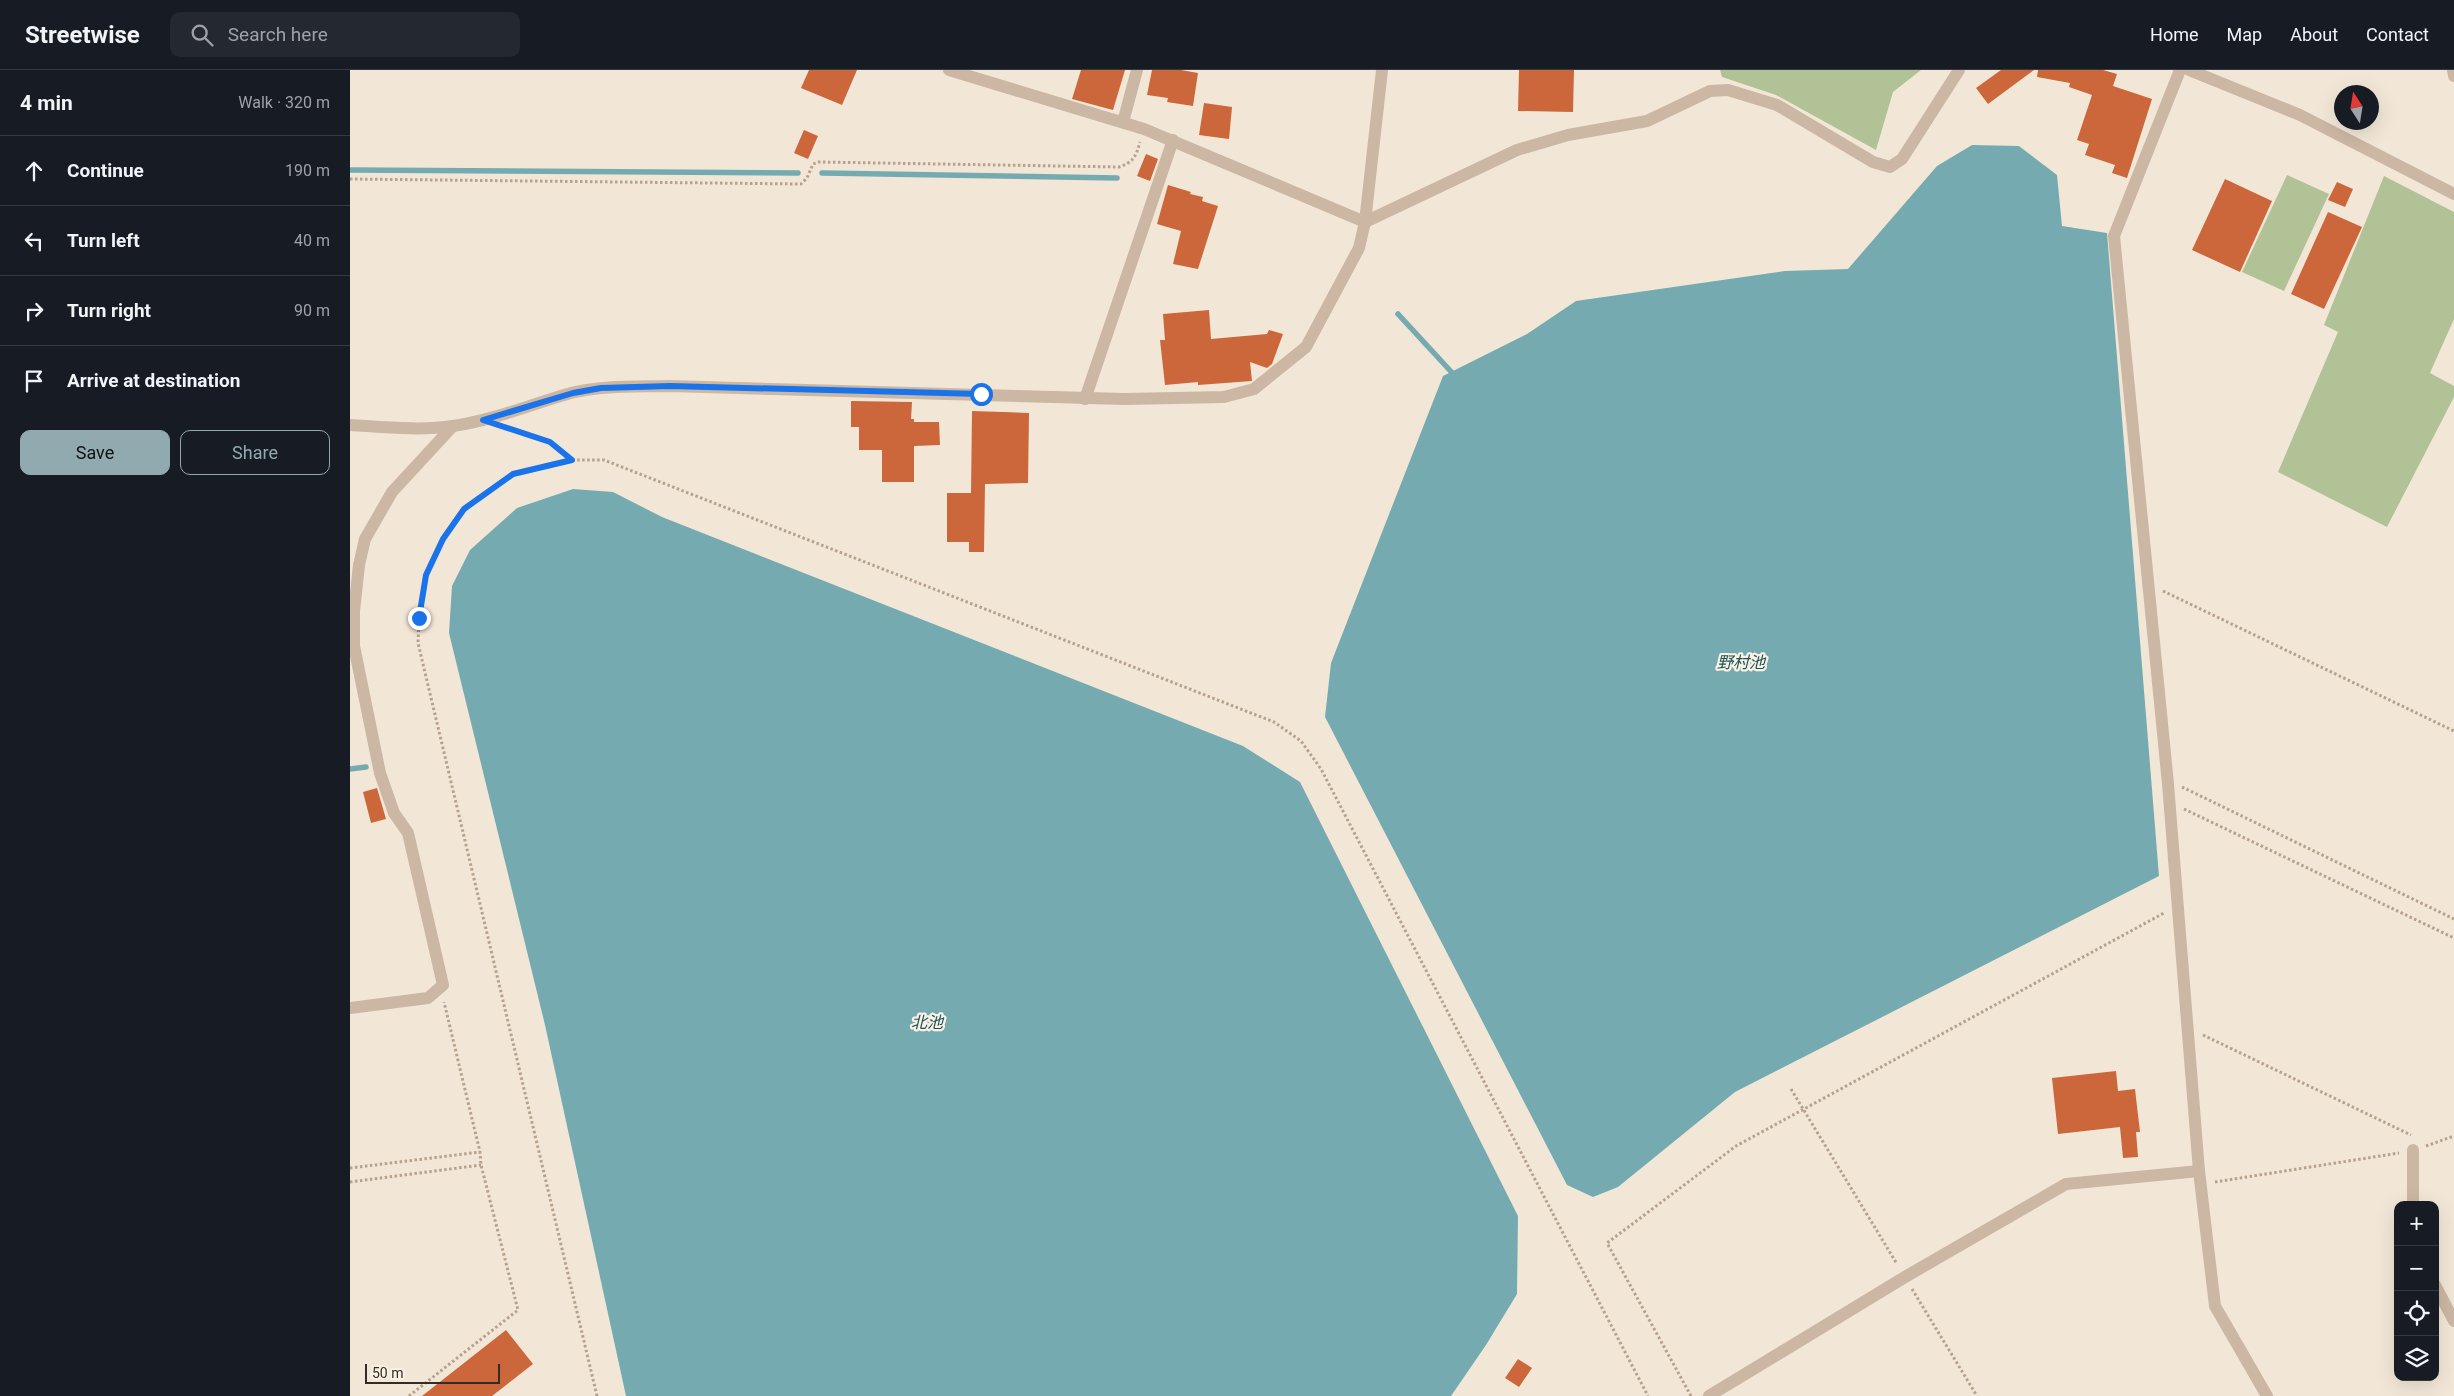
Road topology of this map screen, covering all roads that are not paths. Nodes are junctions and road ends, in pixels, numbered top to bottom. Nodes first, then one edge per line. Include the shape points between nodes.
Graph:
1 (949, 70) edge
2 (1137, 70) edge
3 (1382, 70) edge
4 (1959, 70) edge
5 (2180, 70) edge
6 (2189, 70) edge
7 (2453, 70) edge
8 (2454, 76) edge
9 (1123, 122) junction
10 (1173, 140) junction
11 (2454, 194) edge
12 (1365, 222) junction
13 (1085, 399) junction
14 (350, 426) edge
15 (452, 427) junction
16 (350, 1008) edge
17 (2414, 1150) road end
18 (2199, 1171) junction
19 (2413, 1201) edge
20 (2438, 1291) edge
21 (2454, 1321) edge
22 (1709, 1396) edge
23 (2267, 1396) edge

1 - 9 street
2 - 9 street
3 - 12 street
4 - 12 street via 1902,159 1890,167 1873,162 1777,105 1728,90 1710,91 1647,121 1568,135 1517,150
5 - 18 street via 2114,236 2168,784
6 - 11 street via 2300,115
7 - 8 street
9 - 10 street
10 - 12 street
10 - 13 street
12 - 13 street via 1359,248 1306,347 1254,389 1224,397
13 - 15 street via 930,392 651,386 601,388
14 - 15 street
15 - 16 street via 392,492 365,539 354,611 354,646 378,763 394,813 408,833 443,985 428,998
17 - 19 street
18 - 22 street via 2066,1184
18 - 23 street via 2215,1306
20 - 21 street

